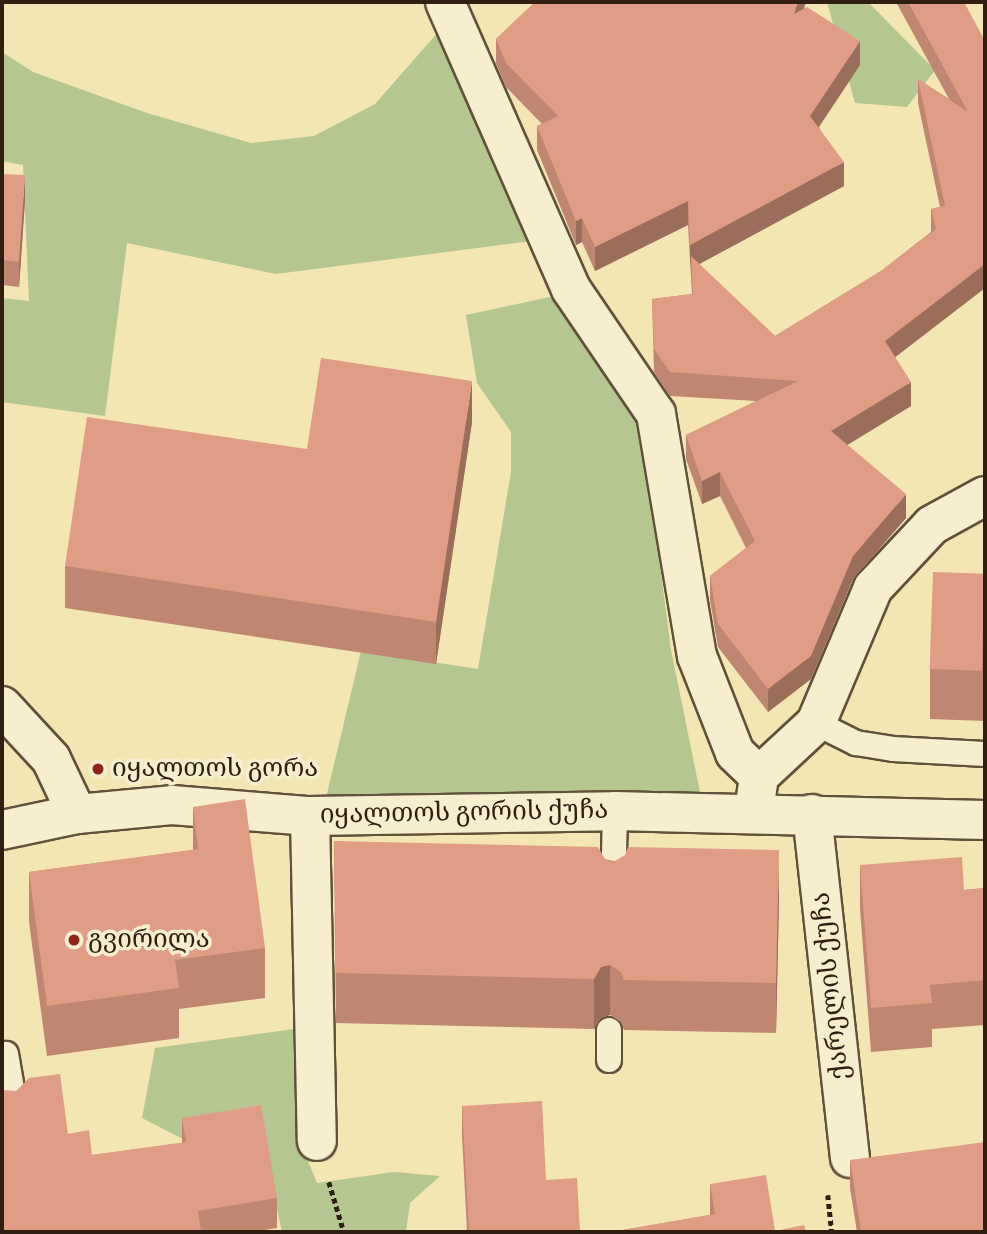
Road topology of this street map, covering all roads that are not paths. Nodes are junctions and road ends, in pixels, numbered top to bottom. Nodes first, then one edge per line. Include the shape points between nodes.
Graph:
1 (444, 2) edge
2 (985, 496) edge
3 (2, 706) edge
4 (816, 723) junction
5 (985, 754) edge
6 (757, 794) junction
7 (615, 811) junction
8 (77, 814) junction
9 (812, 814) junction
10 (310, 816) junction
11 (985, 820) edge
12 (2, 830) edge
13 (612, 897) edge
14 (609, 1030) dead end
15 (6, 1054) dead end
16 (609, 1060) dead end
17 (2, 1107) edge
18 (317, 1141) road end
19 (850, 1158) edge

1 - 6 street via 570,289 656,414 697,656 735,753
2 - 4 street via 932,525 873,589
3 - 8 street via 51,759
4 - 5 lane via 856,743
4 - 6 street
6 - 7 street, იყალთოს გორის ქუჩა
6 - 9 street, იყალთოს გორის ქუჩა
7 - 10 street, იყალთოს გორის ქუჩა
7 - 13 lane
8 - 10 street, იყალთოს გორის ქუჩა via 172,805
8 - 12 street, იყალთოს გორის ქუჩა
9 - 11 street, იყალთოს გორის ქუჩა
9 - 19 street, ქარელის ქუჩა
10 - 18 street
14 - 16 lane
15 - 17 lane via 15,1105

